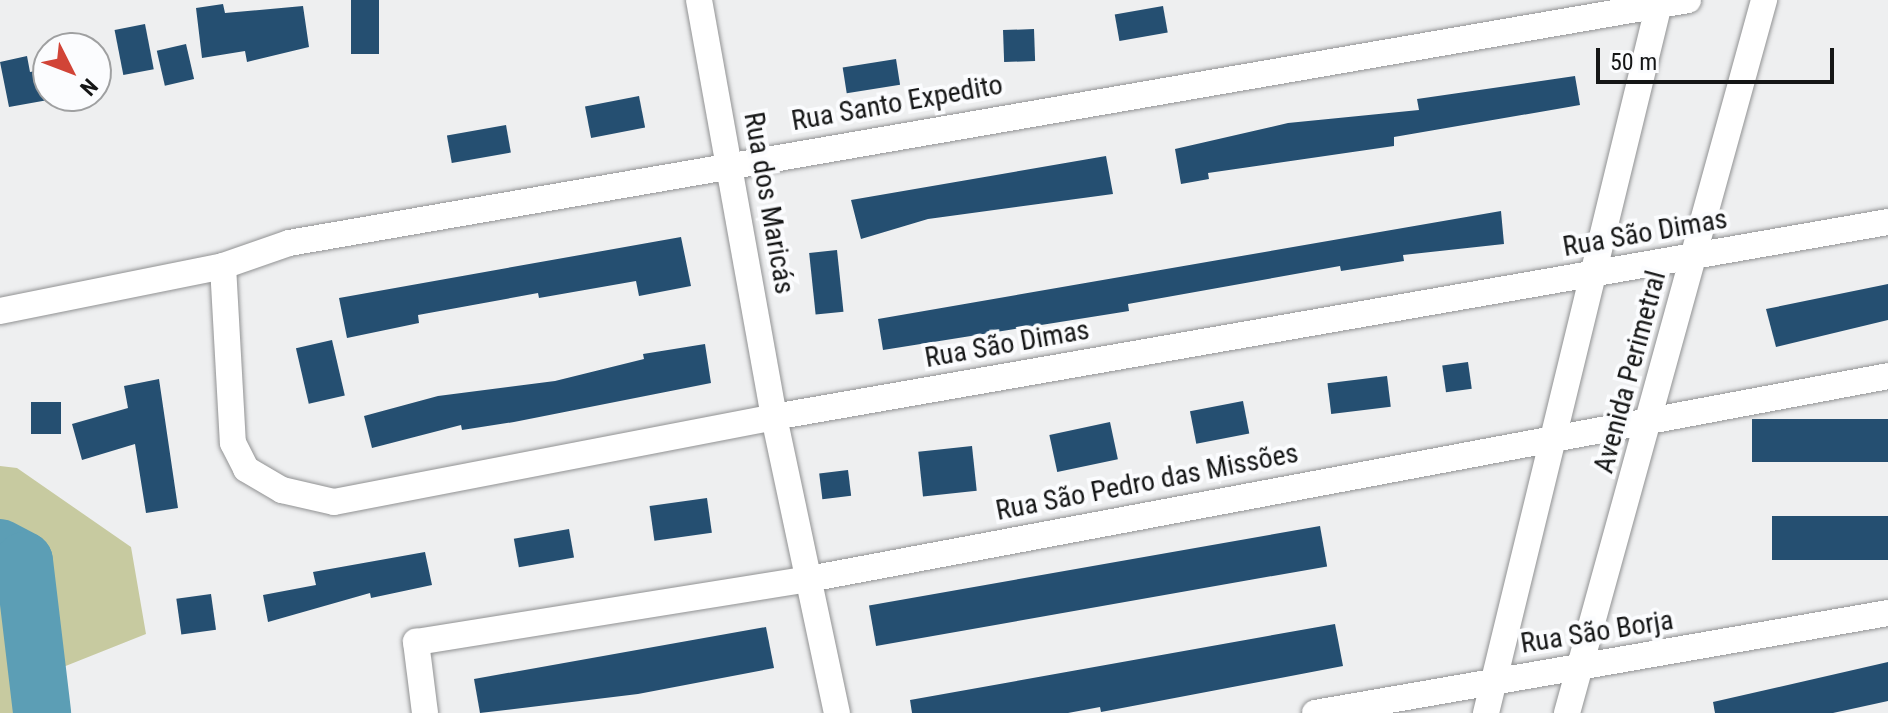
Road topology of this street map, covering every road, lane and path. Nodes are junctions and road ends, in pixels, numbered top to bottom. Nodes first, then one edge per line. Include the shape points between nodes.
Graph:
1 (699, 0) edge
2 (1688, 0) edge
3 (1764, 0) edge
4 (1659, 3) edge
5 (730, 164) junction
6 (1888, 222) edge
7 (1694, 257) junction
8 (223, 266) junction
9 (1590, 276) junction
10 (0, 311) edge
11 (1888, 376) edge
12 (774, 417) junction
13 (1652, 417) junction
14 (1549, 436) junction
15 (809, 579) junction
16 (1888, 613) edge
17 (1577, 670) junction
18 (1495, 680) junction
19 (425, 713) edge
20 (837, 713) edge
21 (1315, 713) edge
22 (1486, 713) edge
23 (1567, 713) edge

1 - 5 street, Rua dos Maricás
2 - 4 street, Rua Santo Expedito
3 - 7 street, Avenida Perimetral
4 - 5 street, Rua Santo Expedito
4 - 9 street
5 - 8 street, Rua Santo Expedito via 289,243
5 - 12 street, Rua dos Maricás
6 - 7 street, Rua São Dimas
7 - 9 street, Rua São Dimas
7 - 13 street, Avenida Perimetral
8 - 10 street, Rua Santo Expedito
8 - 12 street, Rua São Dimas via 233,443 246,469 308,500 370,497
9 - 12 street, Rua São Dimas
9 - 14 street
11 - 13 street, Rua São Pedro das Missões
12 - 15 street, Rua dos Maricás
13 - 14 street, Rua São Pedro das Missões
13 - 17 street, Avenida Perimetral
14 - 15 street, Rua São Pedro das Missões
14 - 18 street
15 - 19 street, Rua São Pedro das Missões via 416,642
15 - 20 street, Rua dos Maricás
16 - 17 street, Rua São Borja
17 - 18 street, Rua São Borja
17 - 23 street, Avenida Perimetral
18 - 21 street, Rua São Borja
18 - 22 street

